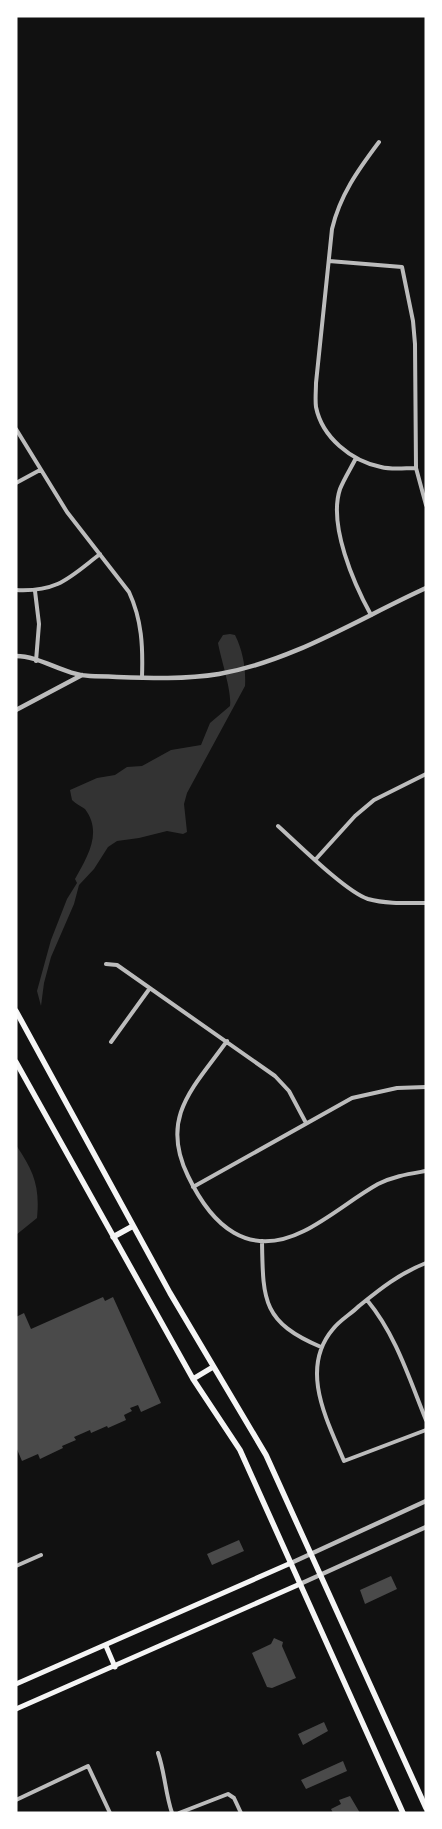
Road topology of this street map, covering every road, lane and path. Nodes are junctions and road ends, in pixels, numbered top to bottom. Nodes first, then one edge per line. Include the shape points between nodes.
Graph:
1 (378, 142) dead end
2 (329, 261) junction
3 (16, 429) edge
4 (356, 458) junction
5 (416, 468) junction
6 (40, 470) junction
7 (16, 483) edge
8 (426, 505) edge
9 (100, 554) junction
10 (426, 588) edge
11 (16, 590) edge
12 (34, 591) junction
13 (371, 615) junction
14 (16, 656) edge
15 (36, 660) junction
16 (82, 675) junction
17 (142, 677) junction
18 (16, 710) edge
19 (426, 774) edge
20 (278, 826) dead end
21 (316, 859) junction
22 (426, 903) edge
23 (106, 964) dead end
24 (150, 988) junction
25 (16, 1011) edge
26 (227, 1041) junction
27 (111, 1042) dead end
28 (16, 1062) edge
29 (426, 1087) edge
30 (306, 1123) junction
31 (426, 1172) edge
32 (194, 1187) junction
33 (133, 1226) junction
34 (112, 1237) junction
35 (262, 1241) junction
36 (426, 1262) edge
37 (367, 1300) junction
38 (321, 1347) junction
39 (213, 1367) junction
40 (193, 1379) junction
41 (426, 1420) edge
42 (426, 1430) edge
43 (426, 1501) edge
44 (426, 1526) edge
45 (312, 1554) junction
46 (41, 1555) dead end
47 (291, 1563) junction
48 (16, 1566) edge
49 (321, 1574) junction
50 (300, 1584) junction
51 (106, 1646) junction
52 (115, 1667) junction
53 (16, 1684) edge
54 (16, 1709) edge
55 (158, 1753) dead end
56 (16, 1800) edge
57 (425, 1811) edge
58 (110, 1813) edge
59 (172, 1813) edge
60 (179, 1813) edge
61 (240, 1813) edge
62 (403, 1813) edge

1 - 2 street via 347,186 337,208
2 - 4 street via 316,406 324,428
2 - 5 street via 402,267 414,336
3 - 6 street
4 - 5 street via 383,468
4 - 13 street via 340,490 338,511 350,572
5 - 8 street
6 - 7 street
6 - 9 street
9 - 12 street via 62,583
9 - 17 street via 129,592 136,607 143,641
10 - 13 street
11 - 12 street
12 - 15 street via 39,624
13 - 17 street via 304,648 250,667 180,678
14 - 15 street
15 - 16 street
16 - 17 street
16 - 18 street
19 - 21 street via 374,800
20 - 21 street
21 - 22 street via 349,888 366,898
23 - 24 street via 116,964
24 - 26 street
24 - 27 street
25 - 33 main road
26 - 30 street via 275,1076
26 - 32 street via 190,1092 178,1121 176,1146
28 - 34 main road
29 - 30 street via 397,1088 352,1098
30 - 32 street
31 - 35 street via 402,1175 378,1184 298,1234
32 - 35 street via 225,1228 241,1238
33 - 34 main road
33 - 39 main road
34 - 40 main road
35 - 38 street via 264,1290 270,1307 280,1323 295,1336
36 - 37 street via 389,1282
37 - 38 street via 334,1328
37 - 41 street via 392,1334
38 - 42 street via 317,1368 318,1390 344,1461
39 - 40 main road
39 - 45 main road via 266,1455
40 - 47 main road via 240,1450
43 - 45 street
44 - 49 street
45 - 47 street
45 - 49 main road
46 - 48 street
47 - 50 main road
47 - 51 main road
49 - 50 street
49 - 57 main road
50 - 52 main road
50 - 62 main road
51 - 52 main road
51 - 53 main road
52 - 54 main road
55 - 59 street
56 - 58 street via 88,1766
60 - 61 street via 228,1794 234,1798

